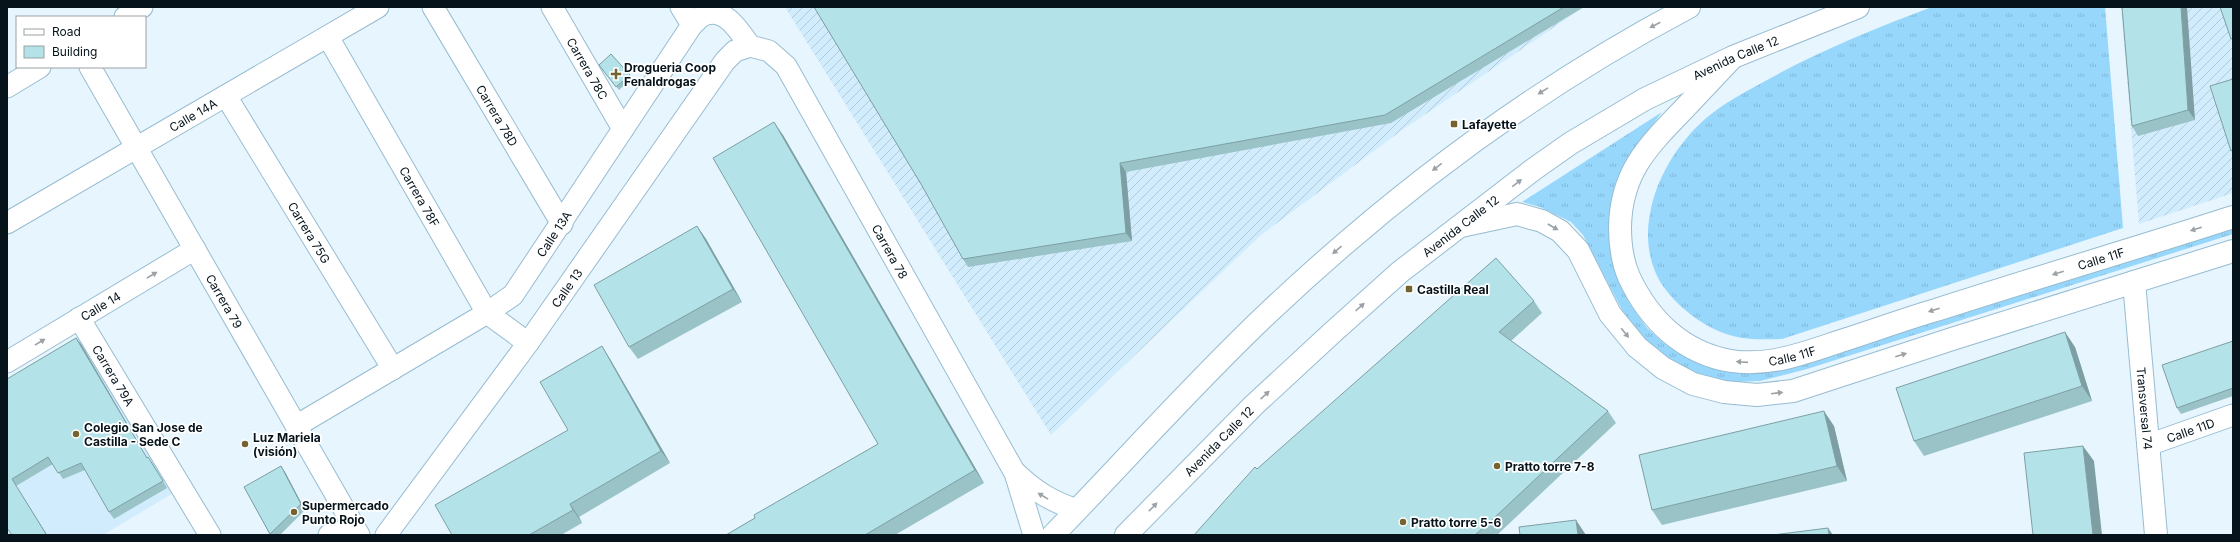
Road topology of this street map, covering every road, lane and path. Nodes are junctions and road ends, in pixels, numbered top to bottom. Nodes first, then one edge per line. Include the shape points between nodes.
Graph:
1 (142, 7) edge
2 (378, 7) edge
3 (433, 7) edge
4 (552, 7) edge
5 (681, 7) edge
6 (1689, 7) edge
7 (1858, 7) edge
8 (127, 16) edge
9 (692, 25) junction
10 (328, 37) junction
11 (750, 46) junction
12 (1733, 57) junction
13 (38, 68) edge
14 (91, 68) edge
15 (7, 87) edge
16 (226, 96) junction
17 (623, 129) junction
18 (137, 148) junction
19 (2233, 218) edge
20 (7, 223) edge
21 (562, 224) junction
22 (1461, 226) junction
23 (195, 249) junction
24 (2233, 252) edge
25 (2134, 282) junction
26 (487, 313) junction
27 (79, 318) junction
28 (528, 343) junction
29 (7, 362) edge
30 (393, 369) junction
31 (2233, 416) edge
32 (296, 426) junction
33 (2148, 445) junction
34 (1015, 473) junction
35 (1077, 510) junction
36 (357, 532) edge
37 (210, 535) edge
38 (329, 535) edge
39 (386, 535) edge
40 (1034, 535) edge
41 (1053, 535) edge
42 (1126, 535) edge
43 (2156, 535) edge

1 - 8 street
2 - 10 street, Calle 14A
3 - 21 street, Carrera 78D
4 - 17 street, Carrera 78C
5 - 9 street
6 -> 35 street via 1625,40 1538,95 1391,202 1239,341
7 - 12 street, Avenida Calle 12
9 - 11 street, Calle 13A via 704,15 718,14 736,25
9 - 17 street, Calle 13A
10 - 16 street, Calle 14A
10 - 26 street, Carrera 78F
11 - 28 street, Calle 13 via 735,51 725,61
11 - 34 street, Carrera 78 via 769,51 786,66
19 -> 12 street, Calle 11F via 1784,359 1730,361 1702,353 1680,342 1656,321 1639,298 1627,272 1620,243 1621,211 1629,179 1645,150
22 -> 12 street, Avenida Calle 12 via 1571,143 1645,99
13 - 15 street
14 - 18 street, Carrera 79
16 - 18 street, Calle 14A
16 - 30 street, Carrera 75G
17 - 21 street, Calle 13A
18 - 20 street, Calle 14A
18 - 23 street, Carrera 79
21 - 26 street, Calle 13A via 513,294
22 -> 25 street via 1517,214 1542,221 1554,228 1578,250 1610,314 1637,348 1663,368 1693,384 1724,392 1757,395 1793,391
42 -> 22 street, Avenida Calle 12 via 1254,405 1333,332 1400,272
27 -> 23 street, Calle 14
23 - 32 street, Carrera 79
24 - 25 street
25 - 33 street, Transversal 74
26 - 28 street, Carrera 78F
26 - 30 street, Calle 13A
29 -> 27 street, Calle 14
27 - 37 street, Carrera 79A
28 - 39 street, Calle 13
30 - 32 street, Calle 13A
31 - 33 street, Calle 11D
32 - 36 street, Carrera 79
33 - 43 street, Transversal 74
35 -> 34 street, Carrera 78 via 1054,502 1037,492
34 - 40 street, Carrera 78
35 - 41 street
36 - 38 street

